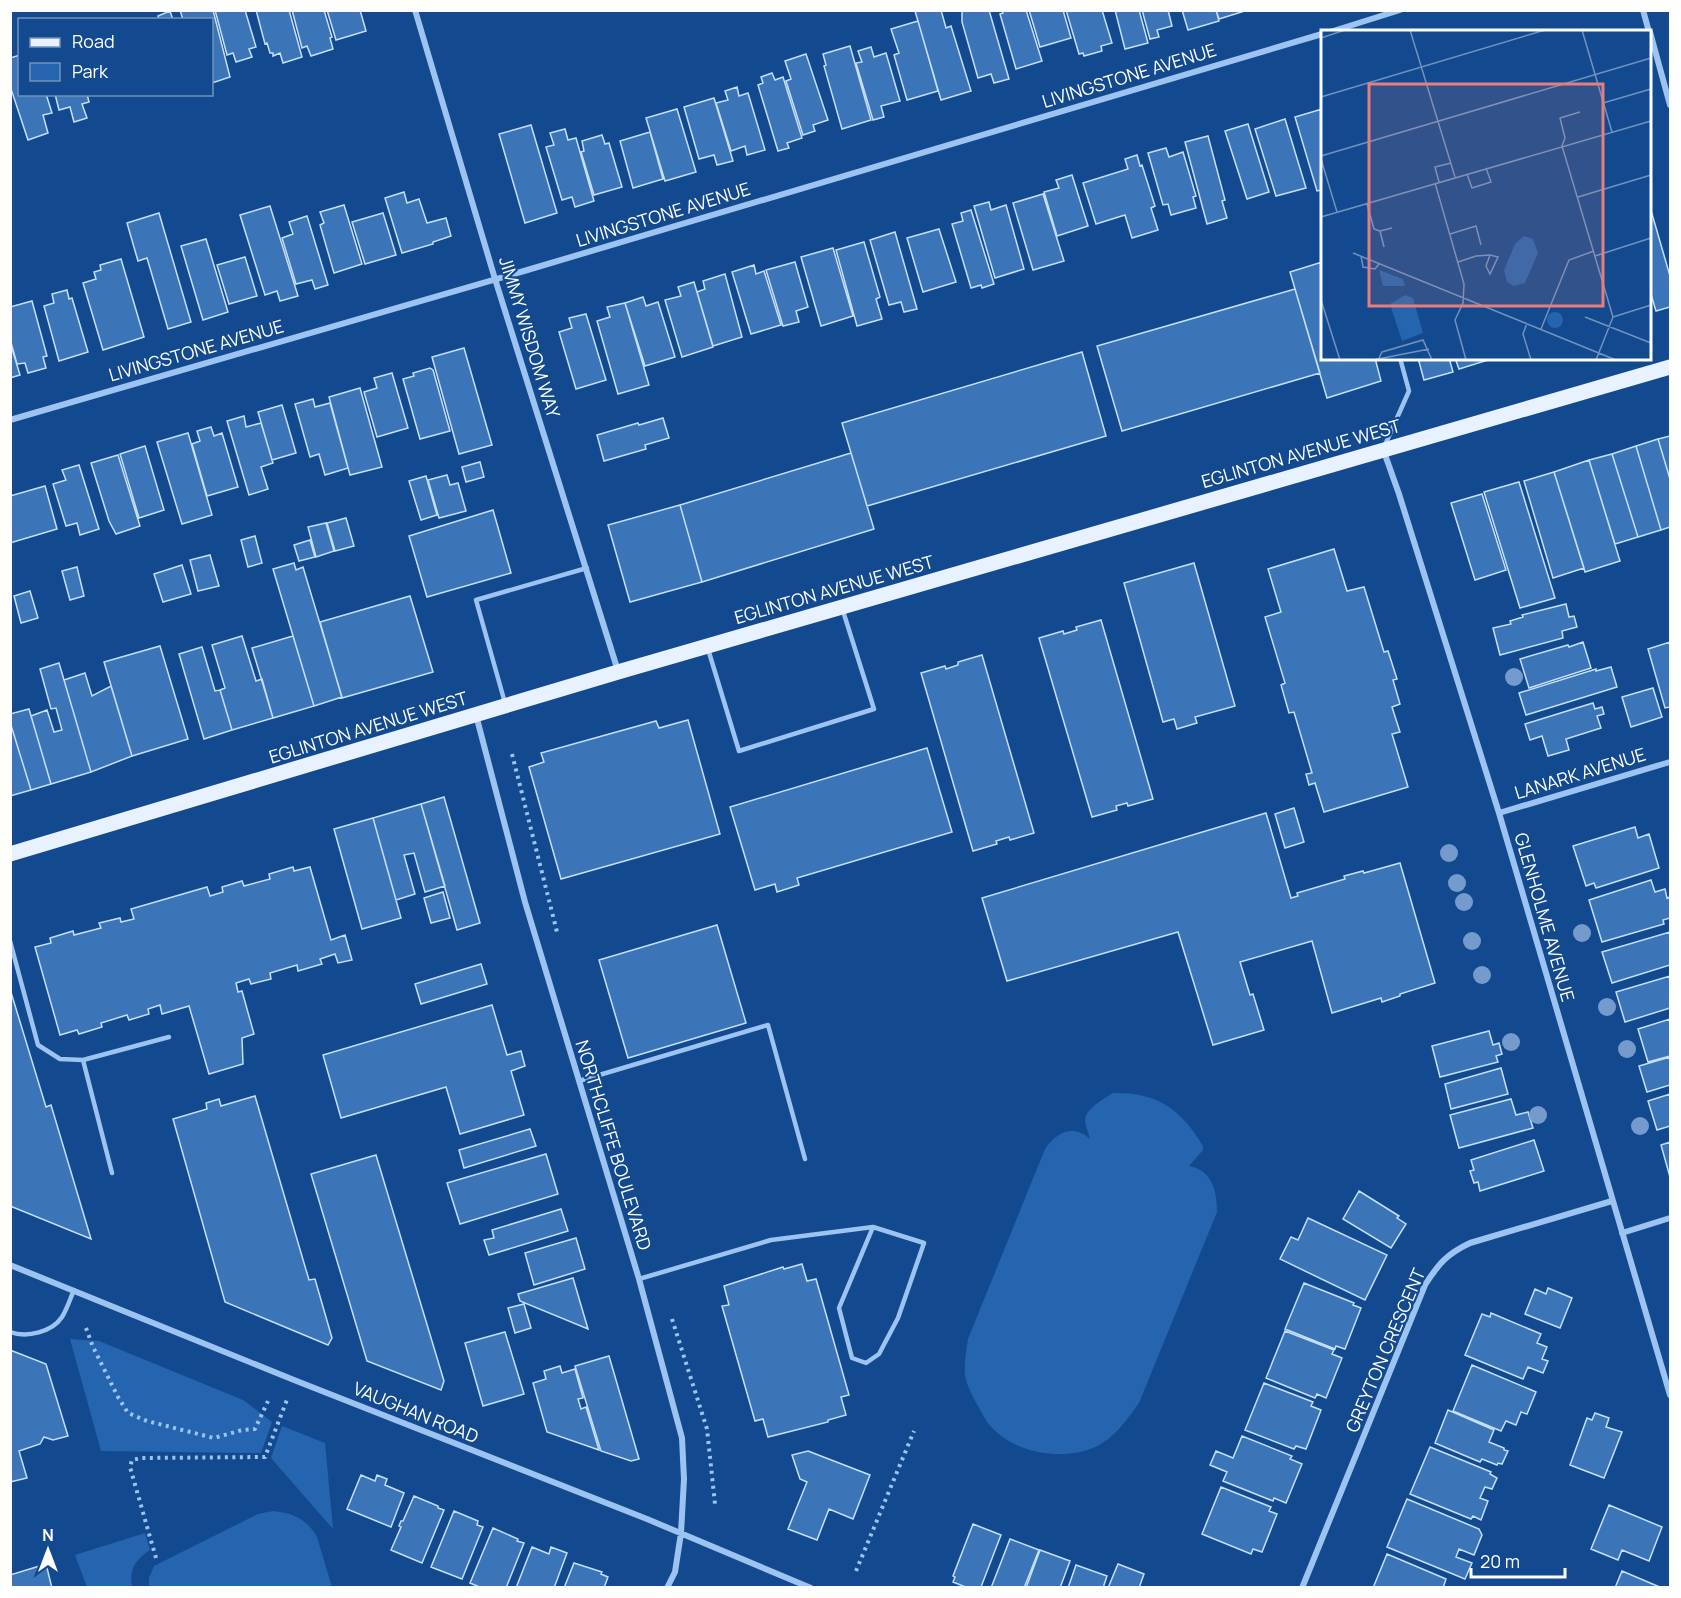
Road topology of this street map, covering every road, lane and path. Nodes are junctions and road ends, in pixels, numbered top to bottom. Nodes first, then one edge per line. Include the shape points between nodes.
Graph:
1 (415, 10) edge
2 (1401, 10) edge
3 (1643, 10) edge
4 (1336, 30) edge
5 (1648, 30) edge
6 (1321, 35) edge
7 (1651, 39) edge
8 (1671, 105) edge
9 (495, 279) junction
10 (1401, 360) edge
11 (1671, 367) edge
12 (10, 420) edge
13 (1383, 449) junction
14 (587, 568) junction
15 (842, 607) junction
16 (707, 646) junction
17 (618, 672) junction
18 (506, 706) junction
19 (475, 714) junction
20 (1671, 762) edge
21 (1499, 813) junction
22 (10, 854) edge
23 (10, 941) edge
24 (169, 1037) dead end
25 (83, 1060) junction
26 (579, 1081) junction
27 (805, 1159) dead end
28 (112, 1173) dead end
29 (1612, 1201) junction
30 (1671, 1218) edge
31 (873, 1227) junction
32 (1622, 1233) junction
33 (10, 1265) edge
34 (639, 1279) junction
35 (74, 1290) junction
36 (86, 1328) dead end
37 (10, 1332) edge
38 (294, 1380) junction
39 (1671, 1395) edge
40 (268, 1401) dead end
41 (914, 1431) dead end
42 (681, 1533) junction
43 (156, 1558) dead end
44 (856, 1571) dead end
45 (667, 1587) edge
46 (811, 1587) edge
47 (1302, 1587) edge

1 - 9 street, JIMMY WISDOM WAY
2 - 4 street
3 - 5 street
6 - 9 street, LIVINGSTONE AVENUE
7 - 8 street
9 - 12 street, LIVINGSTONE AVENUE
9 - 14 street, JIMMY WISDOM WAY
10 - 13 lane via 1409,391
11 - 13 main road, EGLINTON AVENUE WEST
13 - 15 main road, EGLINTON AVENUE WEST
13 - 21 street, GLENHOLME AVENUE
14 - 17 street, JIMMY WISDOM WAY
14 - 18 lane via 476,600
15 - 16 main road, EGLINTON AVENUE WEST
15 - 16 lane via 874,709 739,751
16 - 17 main road, EGLINTON AVENUE WEST
17 - 18 main road, EGLINTON AVENUE WEST
18 - 19 main road, EGLINTON AVENUE WEST
19 - 22 main road, EGLINTON AVENUE WEST
19 - 26 street, NORTHCLIFFE BOULEVARD via 525,902
20 - 21 street, LANARK AVENUE
21 - 29 street, GLENHOLME AVENUE
23 - 25 lane via 38,1045 60,1059
24 - 25 lane
25 - 28 lane
26 - 27 lane via 768,1025
26 - 34 street, NORTHCLIFFE BOULEVARD
29 - 32 street, GLENHOLME AVENUE
29 - 47 street, GREYTON CRESCENT via 1470,1242 1439,1263 1425,1285
30 - 32 street
31 - 31 lane via 924,1243 898,1318 879,1354 866,1364 852,1358 839,1308
31 - 34 lane via 771,1240
32 - 39 street, GLENHOLME AVENUE
33 - 35 street, VAUGHAN ROAD
34 - 42 street, NORTHCLIFFE BOULEVARD via 682,1438
35 - 37 lane via 62,1318 45,1331 18,1335
35 - 38 street, VAUGHAN ROAD
36 - 40 path via 118,1397 129,1413 147,1421 214,1438 255,1429
38 - 42 street, VAUGHAN ROAD
38 - 43 path via 265,1457 132,1460 130,1467
41 - 44 path
42 - 45 street, NORTHCLIFFE BOULEVARD via 675,1572
42 - 46 street, VAUGHAN ROAD

